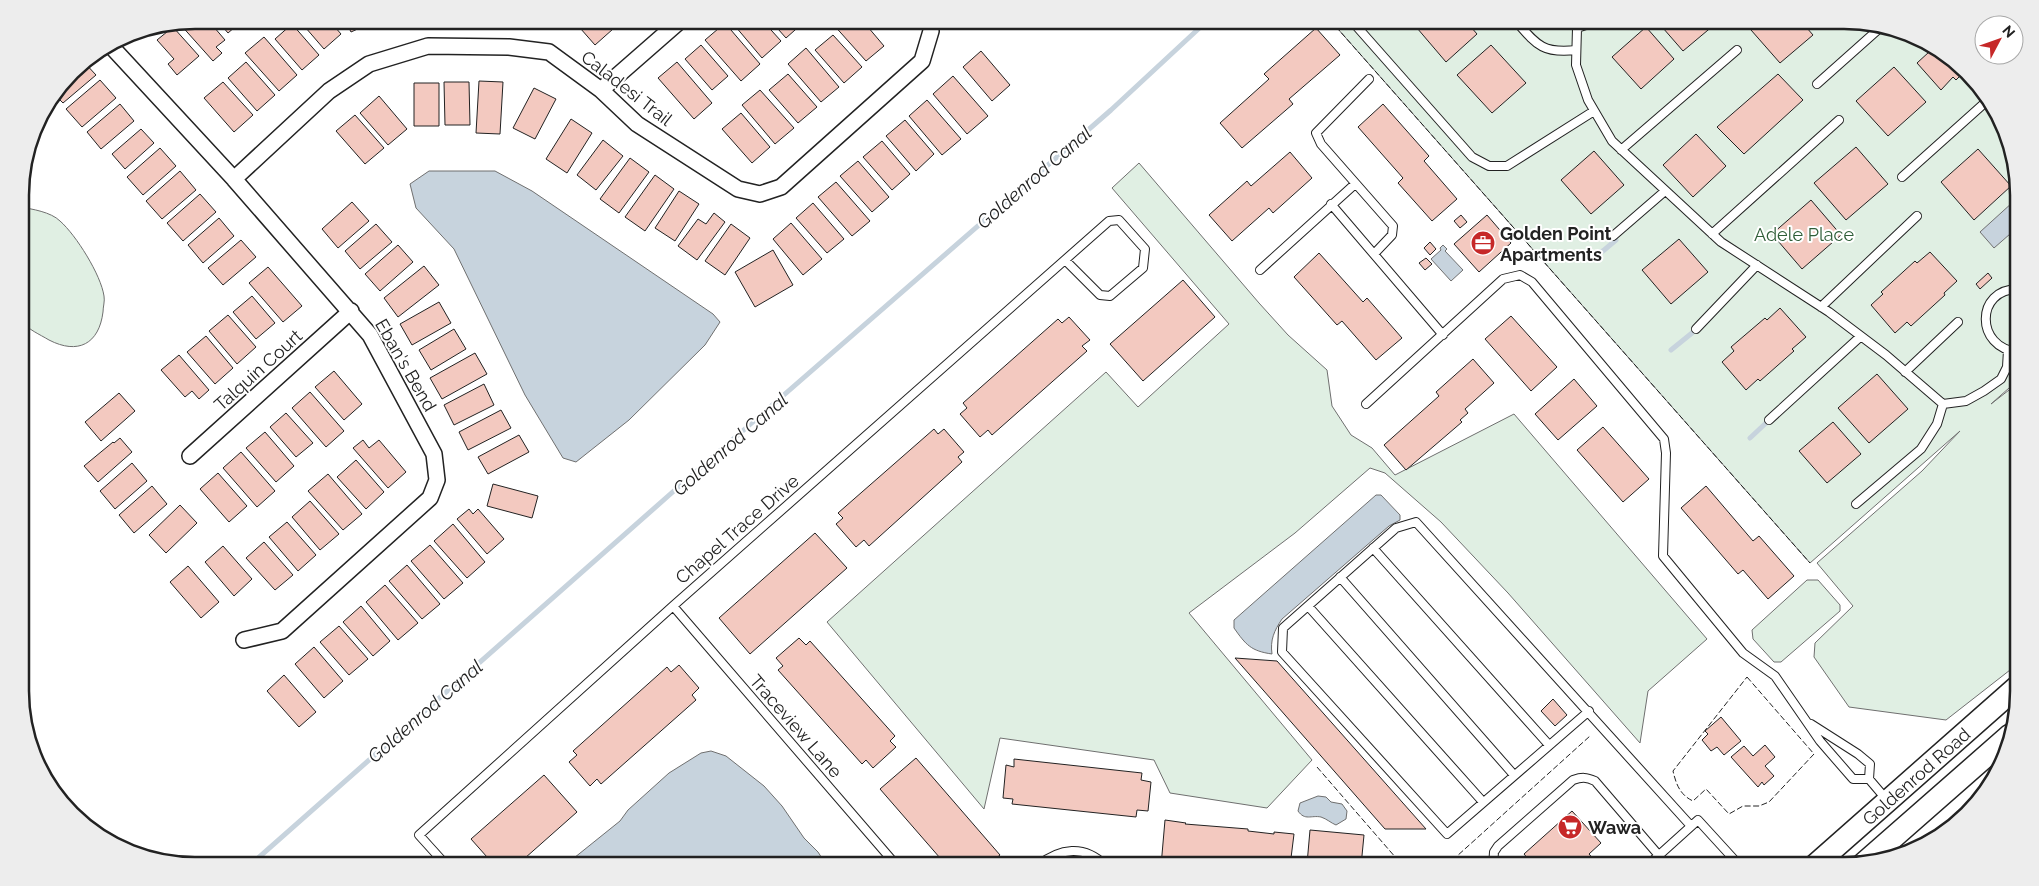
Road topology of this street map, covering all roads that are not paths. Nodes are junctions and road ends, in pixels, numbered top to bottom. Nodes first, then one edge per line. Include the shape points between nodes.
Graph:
1 (671, 29) edge
2 (1359, 29) edge
3 (1524, 29) edge
4 (1578, 29) edge
5 (931, 31) dead end
6 (1876, 32) edge
7 (114, 50) edge
8 (1576, 50) junction
9 (1737, 50) dead end
10 (1369, 79) dead end
11 (1818, 84) dead end
12 (601, 90) junction
13 (1983, 104) edge
14 (1594, 111) junction
15 (1839, 120) dead end
16 (1621, 150) junction
17 (1902, 177) dead end
18 (234, 179) junction
19 (1355, 184) junction
20 (1665, 191) junction
21 (1331, 204) junction
22 (1917, 216) dead end
23 (1712, 234) junction
24 (1613, 236) dead end
25 (1374, 254) junction
26 (1065, 260) junction
27 (1757, 265) junction
28 (1260, 270) dead end
29 (2010, 290) edge
30 (1821, 307) junction
31 (351, 311) junction
32 (1958, 322) dead end
33 (1696, 329) dead end
34 (1443, 335) junction
35 (1861, 336) junction
36 (2008, 350) joint
37 (1905, 372) junction
38 (1366, 404) dead end
39 (1943, 404) junction
40 (1769, 420) dead end
41 (190, 456) dead end
42 (1856, 504) dead end
43 (1374, 548) junction
44 (1340, 577) junction
45 (673, 606) junction
46 (1308, 606) junction
47 (244, 640) dead end
48 (2010, 693) edge
49 (1588, 711) junction
50 (1807, 721) junction
51 (2002, 742) edge
52 (1549, 745) junction
53 (1514, 776) junction
54 (1869, 779) junction
55 (1888, 801) junction
56 (1483, 802) junction
57 (1691, 826) junction
58 (1659, 855) joint
59 (1873, 855) edge
60 (439, 857) edge
61 (889, 857) edge
62 (1049, 857) edge
63 (1094, 857) edge
64 (1494, 857) edge
65 (1732, 857) edge
66 (1824, 857) edge

1 - 12 street
2 - 14 lane via 1472,157 1488,166 1507,166
3 - 8 lane via 1537,45 1559,52
4 - 8 lane
5 - 12 street, Caladesi Trail via 922,61 781,187 760,194 738,189 637,124
6 - 11 lane
7 - 18 street, Eban's Bend
8 - 14 lane via 1576,65
9 - 16 lane
10 - 19 lane via 1316,133 1321,144
12 - 18 street, Caladesi Trail via 549,52 509,47 428,46 369,64 329,91
13 - 17 lane
14 - 16 lane via 1612,142
15 - 23 lane
16 - 20 lane
18 - 31 street, Eban's Bend
19 - 21 lane
19 - 25 lane via 1393,226 1392,235
20 - 23 lane
20 - 24 lane
21 - 25 lane
21 - 28 lane
22 - 30 lane
23 - 27 lane
25 - 34 lane
26 - 26 lane, Chapel Trace Drive via 1109,221 1119,220 1145,249 1143,268 1110,296 1100,295
26 - 45 lane, Chapel Trace Drive
27 - 30 lane
27 - 33 lane
29 - 36 lane via 1990,303 1986,317 1991,337
30 - 35 lane
31 - 41 street, Talquin Court
31 - 47 street, Eban's Bend via 370,335 434,454 437,480 430,498 282,631
32 - 37 lane
34 - 38 lane
34 - 50 lane via 1503,279 1520,275 1532,282 1664,440 1664,556 1743,653 1775,676
35 - 37 lane
35 - 40 lane
36 - 39 lane via 2007,367 2001,379 1966,401
37 - 39 lane
39 - 42 lane via 1937,424 1921,449
43 - 44 lane
43 - 49 lane via 1396,528 1416,522
43 - 52 lane
44 - 46 lane
44 - 53 lane
45 - 60 lane, Chapel Trace Drive via 419,835
45 - 61 lane, Traceview Lane
46 - 56 lane
46 - 56 lane via 1283,628 1282,652 1447,834
48 - 55 main road, Goldenrod Road
49 - 52 lane
49 - 57 lane
50 - 54 lane via 1853,779
50 - 54 lane via 1870,764
51 - 59 main road, Goldenrod Road
52 - 53 lane
53 - 56 lane
54 - 55 lane
55 - 66 main road, Goldenrod Road
57 - 58 lane
57 - 65 lane via 1698,820
58 - 64 lane via 1595,781 1580,777 1498,846
62 - 63 lane via 1069,850

